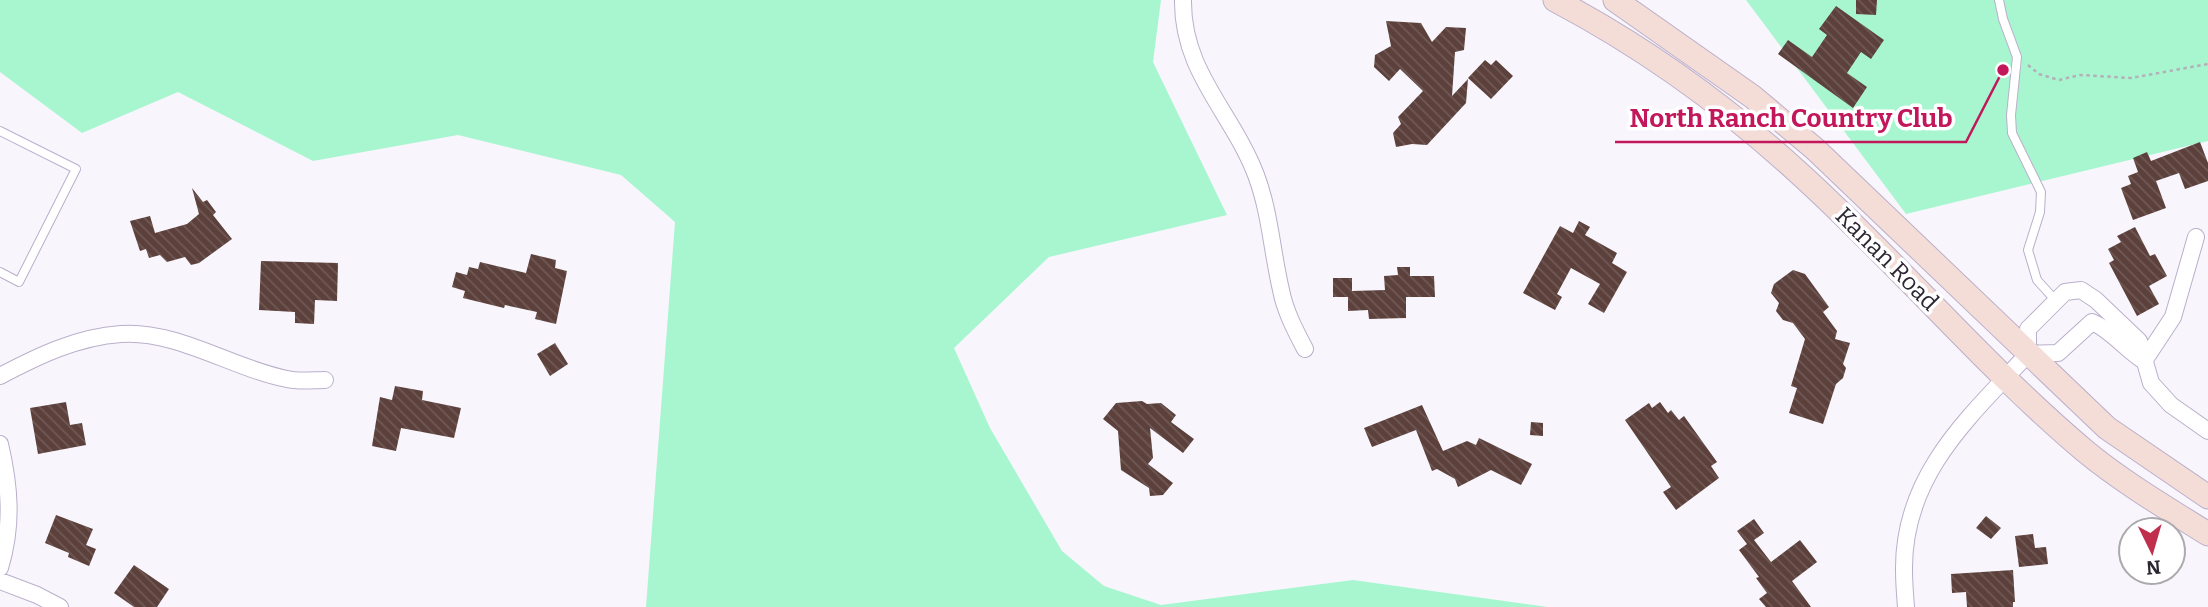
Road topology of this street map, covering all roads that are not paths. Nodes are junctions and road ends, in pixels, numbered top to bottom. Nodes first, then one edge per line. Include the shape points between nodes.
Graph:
1 (1183, 0) edge
2 (1555, 0) edge
3 (1615, 0) edge
4 (1999, 0) edge
5 (0, 131) edge
6 (2196, 237) dead end
7 (0, 272) edge
8 (2096, 300) junction
9 (2056, 302) junction
10 (2092, 322) junction
11 (1305, 349) dead end
12 (2028, 354) junction
13 (2144, 361) junction
14 (0, 376) edge
15 (2006, 377) junction
16 (325, 380) dead end
17 (2208, 431) edge
18 (0, 444) edge
19 (2208, 497) edge
20 (2208, 534) edge
21 (0, 568) edge
22 (0, 581) edge
23 (60, 607) edge
24 (1906, 607) edge

1 - 11 street via 1187,44 1196,67 1256,175 1281,292
2 - 15 main road, Kanan Road via 1601,24 1737,119 1801,175
3 - 12 main road, Kanan Road via 1795,132
4 - 9 lane via 2017,57 2012,133 2041,192 2028,250 2037,280
5 - 7 lane via 76,169 19,282
6 - 13 street via 2173,317
8 - 9 street via 2081,290 2065,292
8 - 10 street
8 - 13 street via 2139,341
9 - 12 street via 2028,329
10 - 12 street via 2057,353
10 - 13 street
12 - 15 street
12 - 19 main road, Kanan Road via 2107,428
13 - 17 street via 2151,383 2171,405
14 - 16 street via 45,353 123,333 170,341 288,380
15 - 20 main road, Kanan Road via 2086,452
15 - 24 street via 1959,426 1932,466 1906,540
18 - 21 street via 9,483 8,531
22 - 23 street

